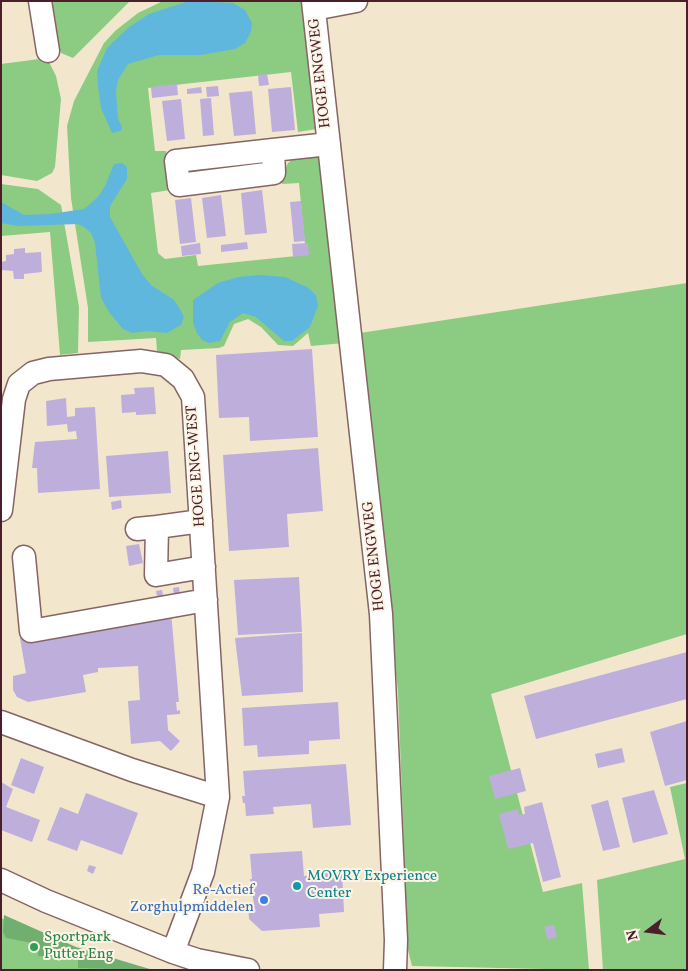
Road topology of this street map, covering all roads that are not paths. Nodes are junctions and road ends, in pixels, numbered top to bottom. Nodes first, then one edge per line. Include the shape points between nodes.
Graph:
1 (40, 1) edge
2 (356, 1) edge
3 (314, 5) edge
4 (48, 51) dead end
5 (329, 144) junction
6 (273, 150) dead end
7 (1, 510) edge
8 (201, 521) junction
9 (24, 557) dead end
10 (204, 567) junction
11 (206, 600) junction
12 (1, 722) edge
13 (218, 797) junction
14 (1, 880) edge
15 (173, 952) junction
16 (248, 970) edge
17 (395, 970) edge

1 - 4 street
2 - 3 street
3 - 5 street, HOGE ENGWEG
5 - 6 street, HOGE ENGWEG
5 - 17 street, HOGE ENGWEG via 381,614
7 - 8 street, HOGE ENG-WEST via 14,399 20,384 33,373 49,369 140,362 166,365 184,378 193,397
8 - 10 street, HOGE ENG-WEST
8 - 10 street via 147,528 156,576
9 - 11 street via 31,631
10 - 11 street, HOGE ENG-WEST
11 - 13 street, HOGE ENG-WEST
12 - 13 street via 132,770
13 - 15 street, HOGE ENG-WEST via 202,872
14 - 15 street
15 - 16 street

